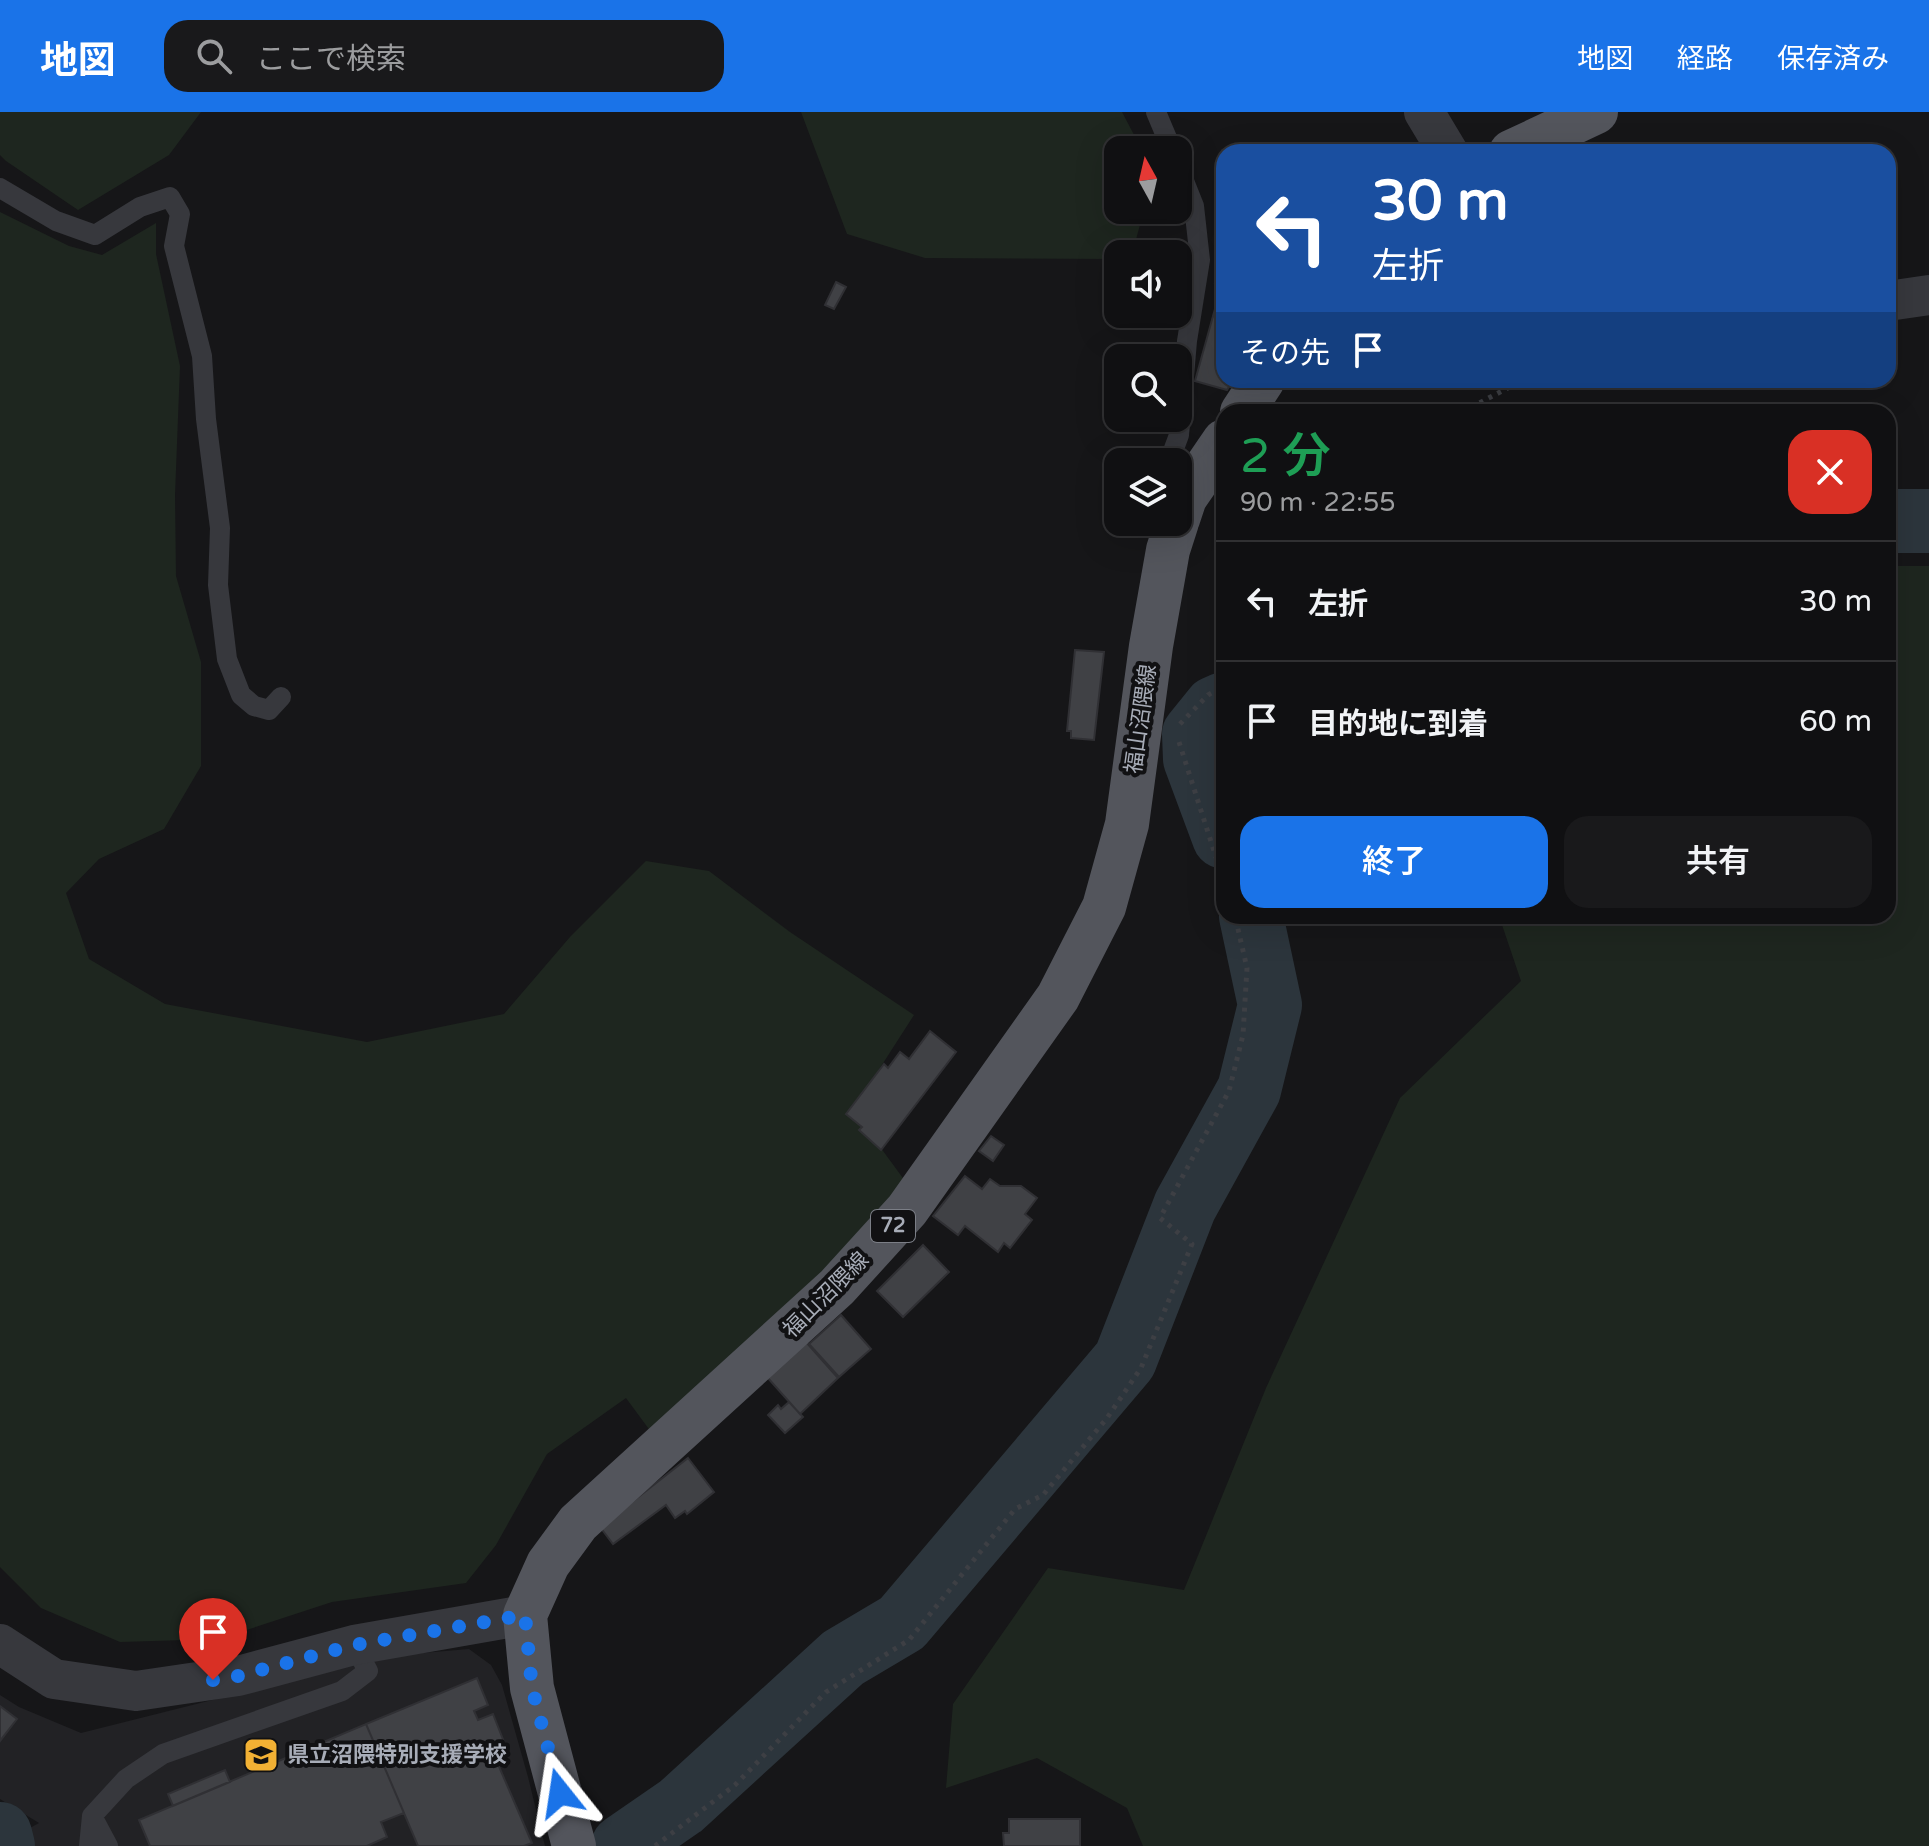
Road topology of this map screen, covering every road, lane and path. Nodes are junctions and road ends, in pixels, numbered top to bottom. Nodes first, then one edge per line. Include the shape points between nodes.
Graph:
1 (1156, 112) edge
2 (1424, 112) edge
3 (1596, 112) edge
4 (1166, 136) edge
5 (1443, 144) edge
6 (1528, 144) edge
7 (0, 188) edge
8 (1192, 201) edge
9 (1929, 295) edge
10 (1896, 300) edge
11 (1508, 388) edge
12 (1477, 404) edge
13 (1174, 448) edge
14 (1216, 453) edge
15 (1192, 488) edge
16 (1169, 536) edge
17 (1216, 690) edge
18 (281, 697) dead end
19 (1175, 719) dead end
20 (1176, 729) junction
21 (1216, 856) edge
22 (1237, 924) edge
23 (525, 1615) junction
24 (0, 1644) edge
25 (354, 1645) junction
26 (92, 1816) junction
27 (89, 1846) edge
28 (108, 1846) edge
29 (574, 1846) edge
30 (655, 1846) edge

1 - 4 lane
2 - 5 street
3 - 6 main road
7 - 18 lane via 56,221 95,235 140,207 170,197 180,214 174,246 202,356 227,659 241,695 254,706 269,710
8 - 13 lane via 1200,260
9 - 10 street
11 - 12 path
14 - 15 main road, 福山沼隈線 / 72
16 - 23 main road, 福山沼隈線 / 72 via 1127,824 1104,907 1058,997 907,1210 837,1287 578,1523 548,1564
17 - 20 path
19 - 20 path
20 - 21 path
22 - 30 path via 1247,968 1243,1035 1229,1091 1160,1218 1192,1244 1141,1368 1043,1495 1015,1509 909,1640 826,1692 735,1785
23 - 25 street
23 - 29 main road, 福山沼隈線 / 72 via 532,1688
24 - 25 street via 54,1679 136,1691 238,1676
25 - 26 lane via 368,1671 342,1691 163,1754 126,1779
26 - 27 lane
26 - 28 lane

